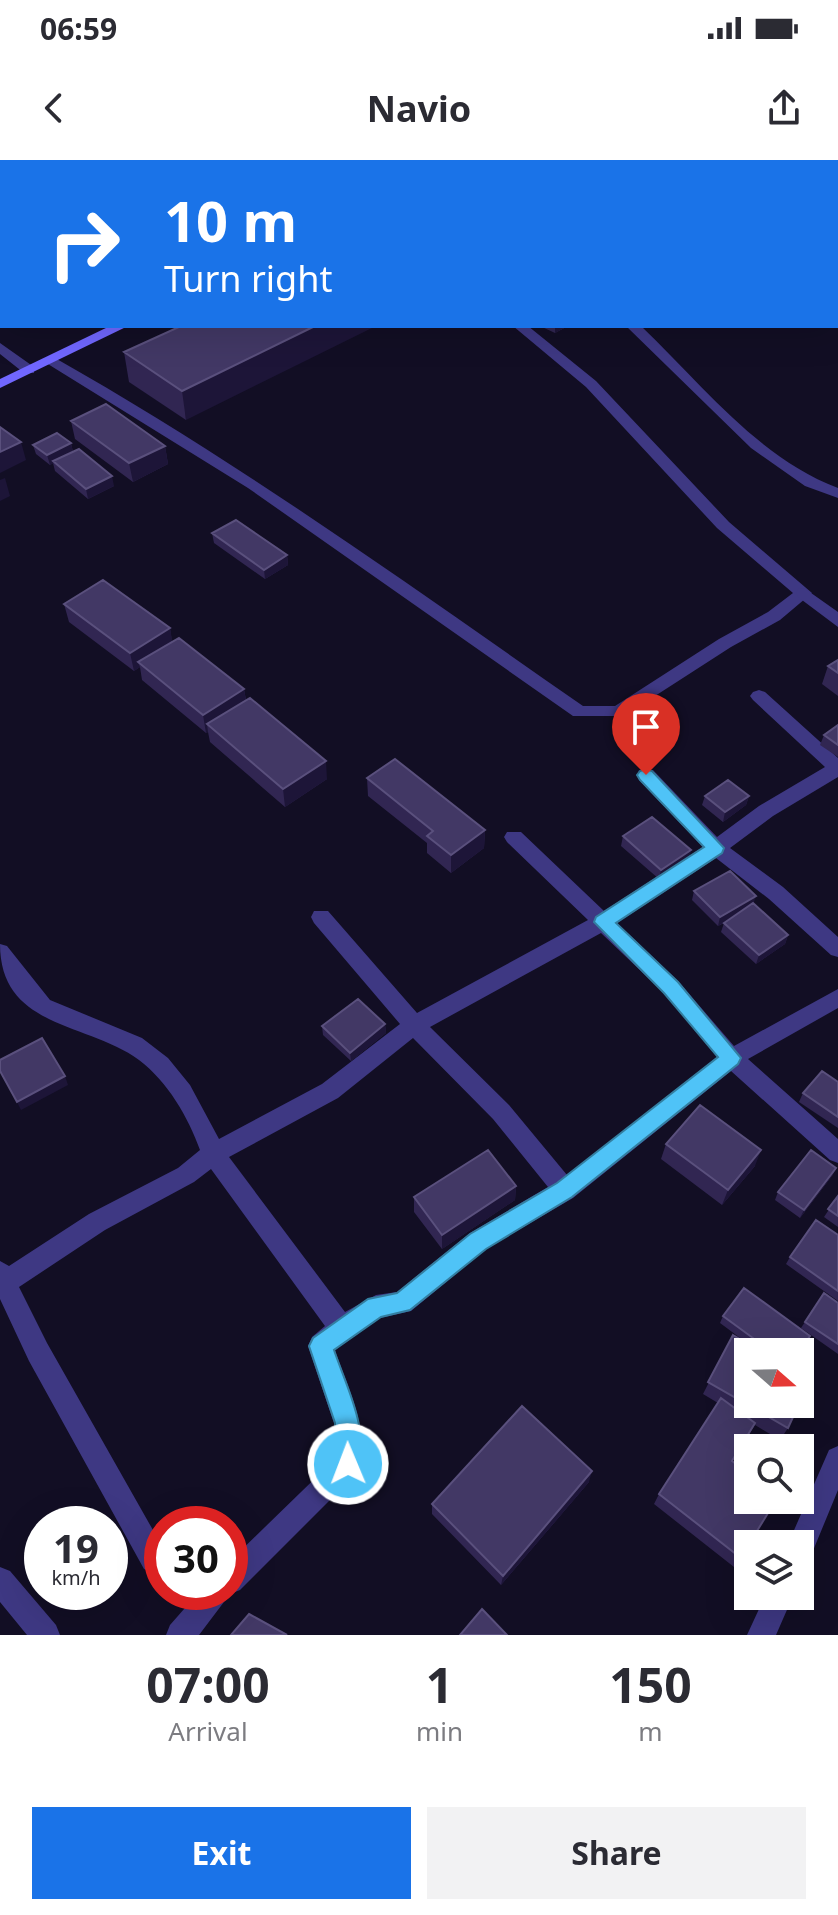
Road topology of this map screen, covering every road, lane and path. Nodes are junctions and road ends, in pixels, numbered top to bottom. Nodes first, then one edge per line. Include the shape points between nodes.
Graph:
1 (117, 328) edge
2 (522, 328) edge
3 (635, 328) edge
4 (0, 347) edge
5 (50, 361) junction
6 (29, 370) junction
7 (0, 384) edge
8 (838, 493) edge
9 (804, 593) junction
10 (838, 621) edge
11 (759, 696) dead end
12 (838, 769) edge
13 (646, 775) dead end
14 (514, 837) dead end
15 (716, 848) junction
16 (321, 917) dead end
17 (603, 922) junction
18 (838, 949) edge
19 (0, 952) edge
20 (838, 998) edge
21 (414, 1025) junction
22 (731, 1058) junction
23 (838, 1153) edge
24 (213, 1154) junction
25 (565, 1190) junction
26 (3, 1278) edge
27 (342, 1328) junction
28 (835, 1475) edge
29 (809, 1530) edge
30 (144, 1541) edge
31 (248, 1562) edge
32 (0, 1581) edge
33 (202, 1610) edge
34 (773, 1610) edge
35 (46, 1635) edge
36 (180, 1635) edge
37 (761, 1635) edge

1 - 5 main road
2 - 9 street via 591,384 723,525
3 - 8 street via 786,468
4 - 6 street
5 - 6 main road
5 - 9 street via 140,411 270,495 579,712 618,712
6 - 7 main road
9 - 10 street
11 - 12 street
12 - 15 street
13 - 15 street
14 - 17 street
15 - 17 street
15 - 18 street
16 - 21 street
17 - 21 street
17 - 22 street via 671,987
19 - 24 street via 40,1005 135,1045 162,1067
20 - 22 street
21 - 24 street via 330,1091
21 - 25 street via 501,1112
22 - 23 street
22 - 25 street
24 - 26 street via 186,1175
24 - 27 street
25 - 27 street via 478,1241 402,1303 376,1307
26 - 30 street via 38,1352
27 - 31 street via 321,1346 347,1423 348,1464
28 - 29 street
32 - 35 street
33 - 36 street
34 - 37 street

